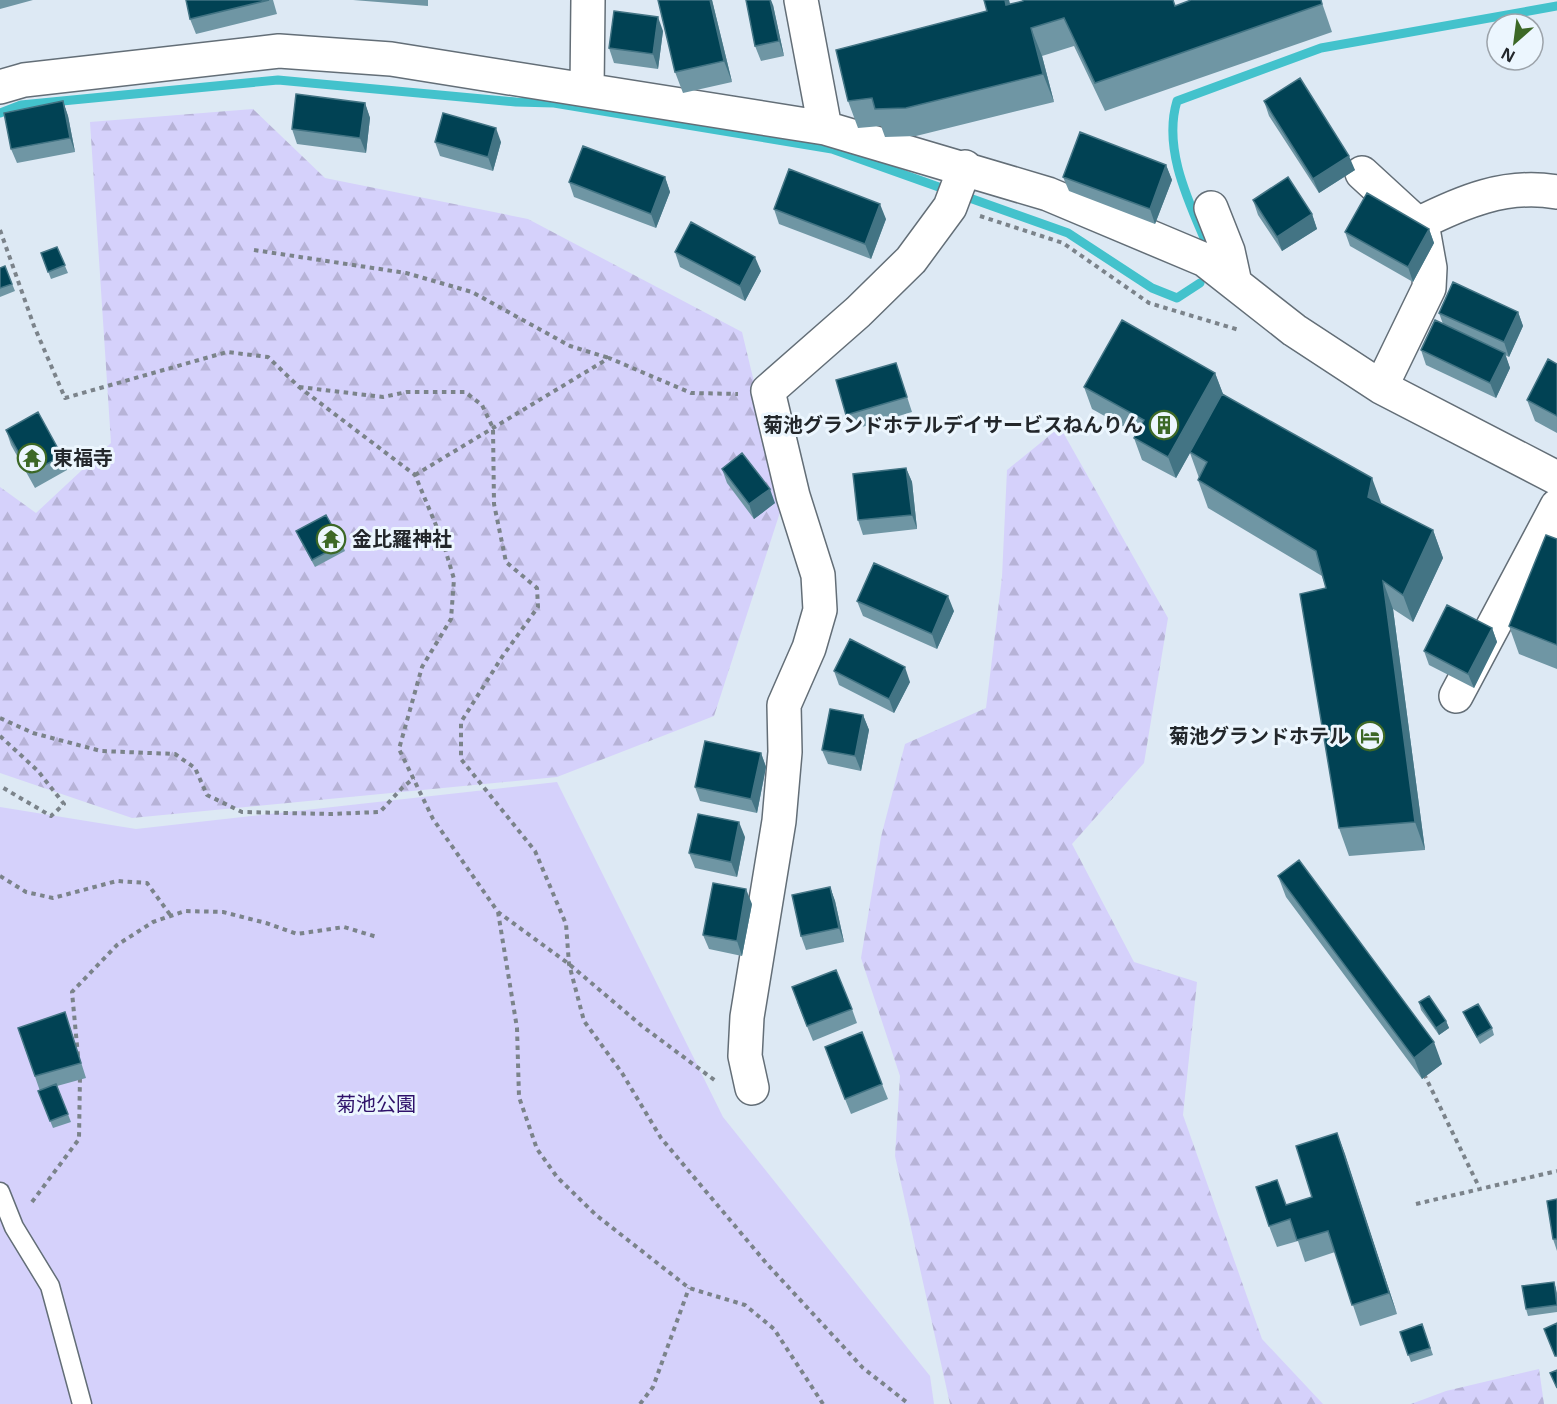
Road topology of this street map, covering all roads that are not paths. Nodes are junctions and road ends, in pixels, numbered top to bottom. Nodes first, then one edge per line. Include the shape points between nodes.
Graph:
1 (588, 0) edge
2 (801, 0) edge
3 (0, 87) edge
4 (587, 90) junction
5 (825, 128) junction
6 (965, 167) junction
7 (1362, 173) dead end
8 (1557, 192) edge
9 (1211, 208) dead end
10 (1418, 224) junction
11 (1235, 283) junction
12 (1381, 387) junction
13 (1557, 478) edge
14 (1557, 506) edge
15 (1456, 696) dead end
16 (752, 1088) road end
17 (0, 1192) edge
18 (82, 1404) edge

1 - 4 street
2 - 5 street
3 - 4 street via 24,80 279,51 391,59
4 - 5 street
5 - 6 street
6 - 11 street via 1048,194 1205,260
6 - 16 street via 950,207 911,260 768,391 793,496 818,575 820,610 784,705 785,752 779,821 747,1017 745,1056
7 - 10 street
8 - 10 street via 1538,189 1492,193
9 - 11 street via 1228,250
10 - 12 street via 1423,230 1430,268 1429,288
11 - 12 street via 1294,330
12 - 13 street
14 - 15 street
17 - 18 lane via 14,1227 50,1286

